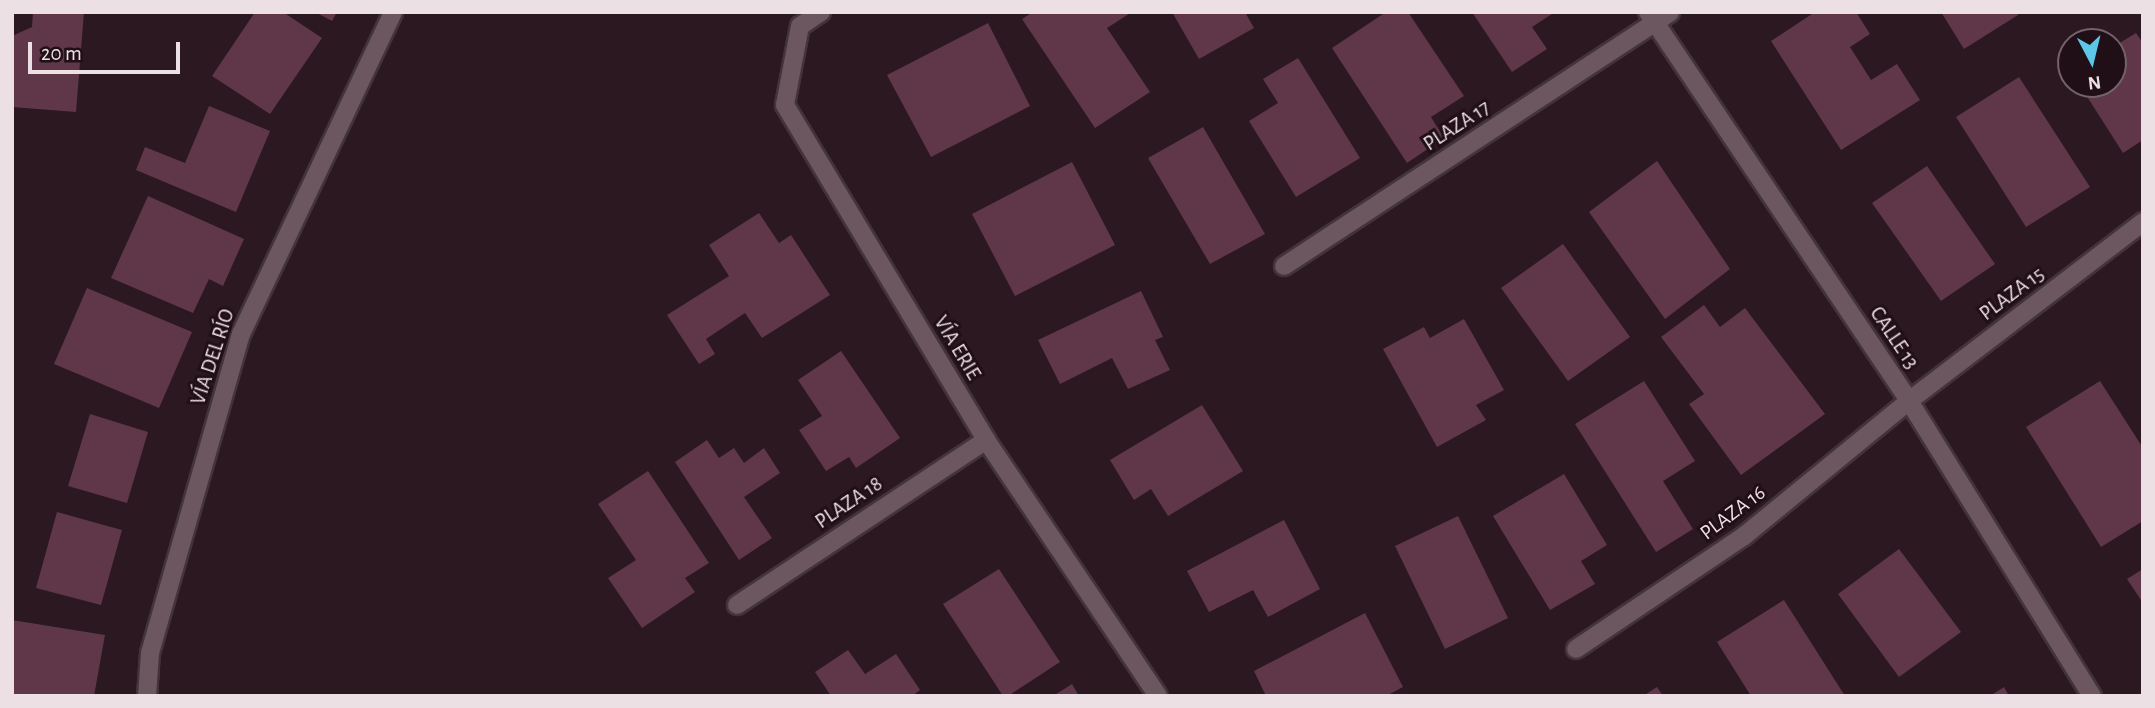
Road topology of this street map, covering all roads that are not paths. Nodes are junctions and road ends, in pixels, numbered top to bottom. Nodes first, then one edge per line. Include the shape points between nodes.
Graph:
1 (393, 12) edge
2 (821, 12) edge
3 (1670, 12) edge
4 (1651, 18) edge
5 (2143, 222) edge
6 (1284, 266) dead end
7 (1909, 401) junction
8 (986, 440) junction
9 (737, 605) dead end
10 (1576, 649) dead end
11 (147, 696) edge
12 (1158, 696) edge
13 (2092, 696) edge

1 - 11 street, VÍA DEL RÍO via 241,334 150,653
2 - 8 street, VÍA ERIE via 800,26 785,105
3 - 4 street, PLAZA 17
4 - 6 street, PLAZA 17
4 - 7 street, CALLE 13
5 - 7 street, PLAZA 15
7 - 10 street, PLAZA 16 via 1744,536
7 - 13 street, CALLE 13
8 - 9 street, PLAZA 18
8 - 12 street, VÍA ERIE

